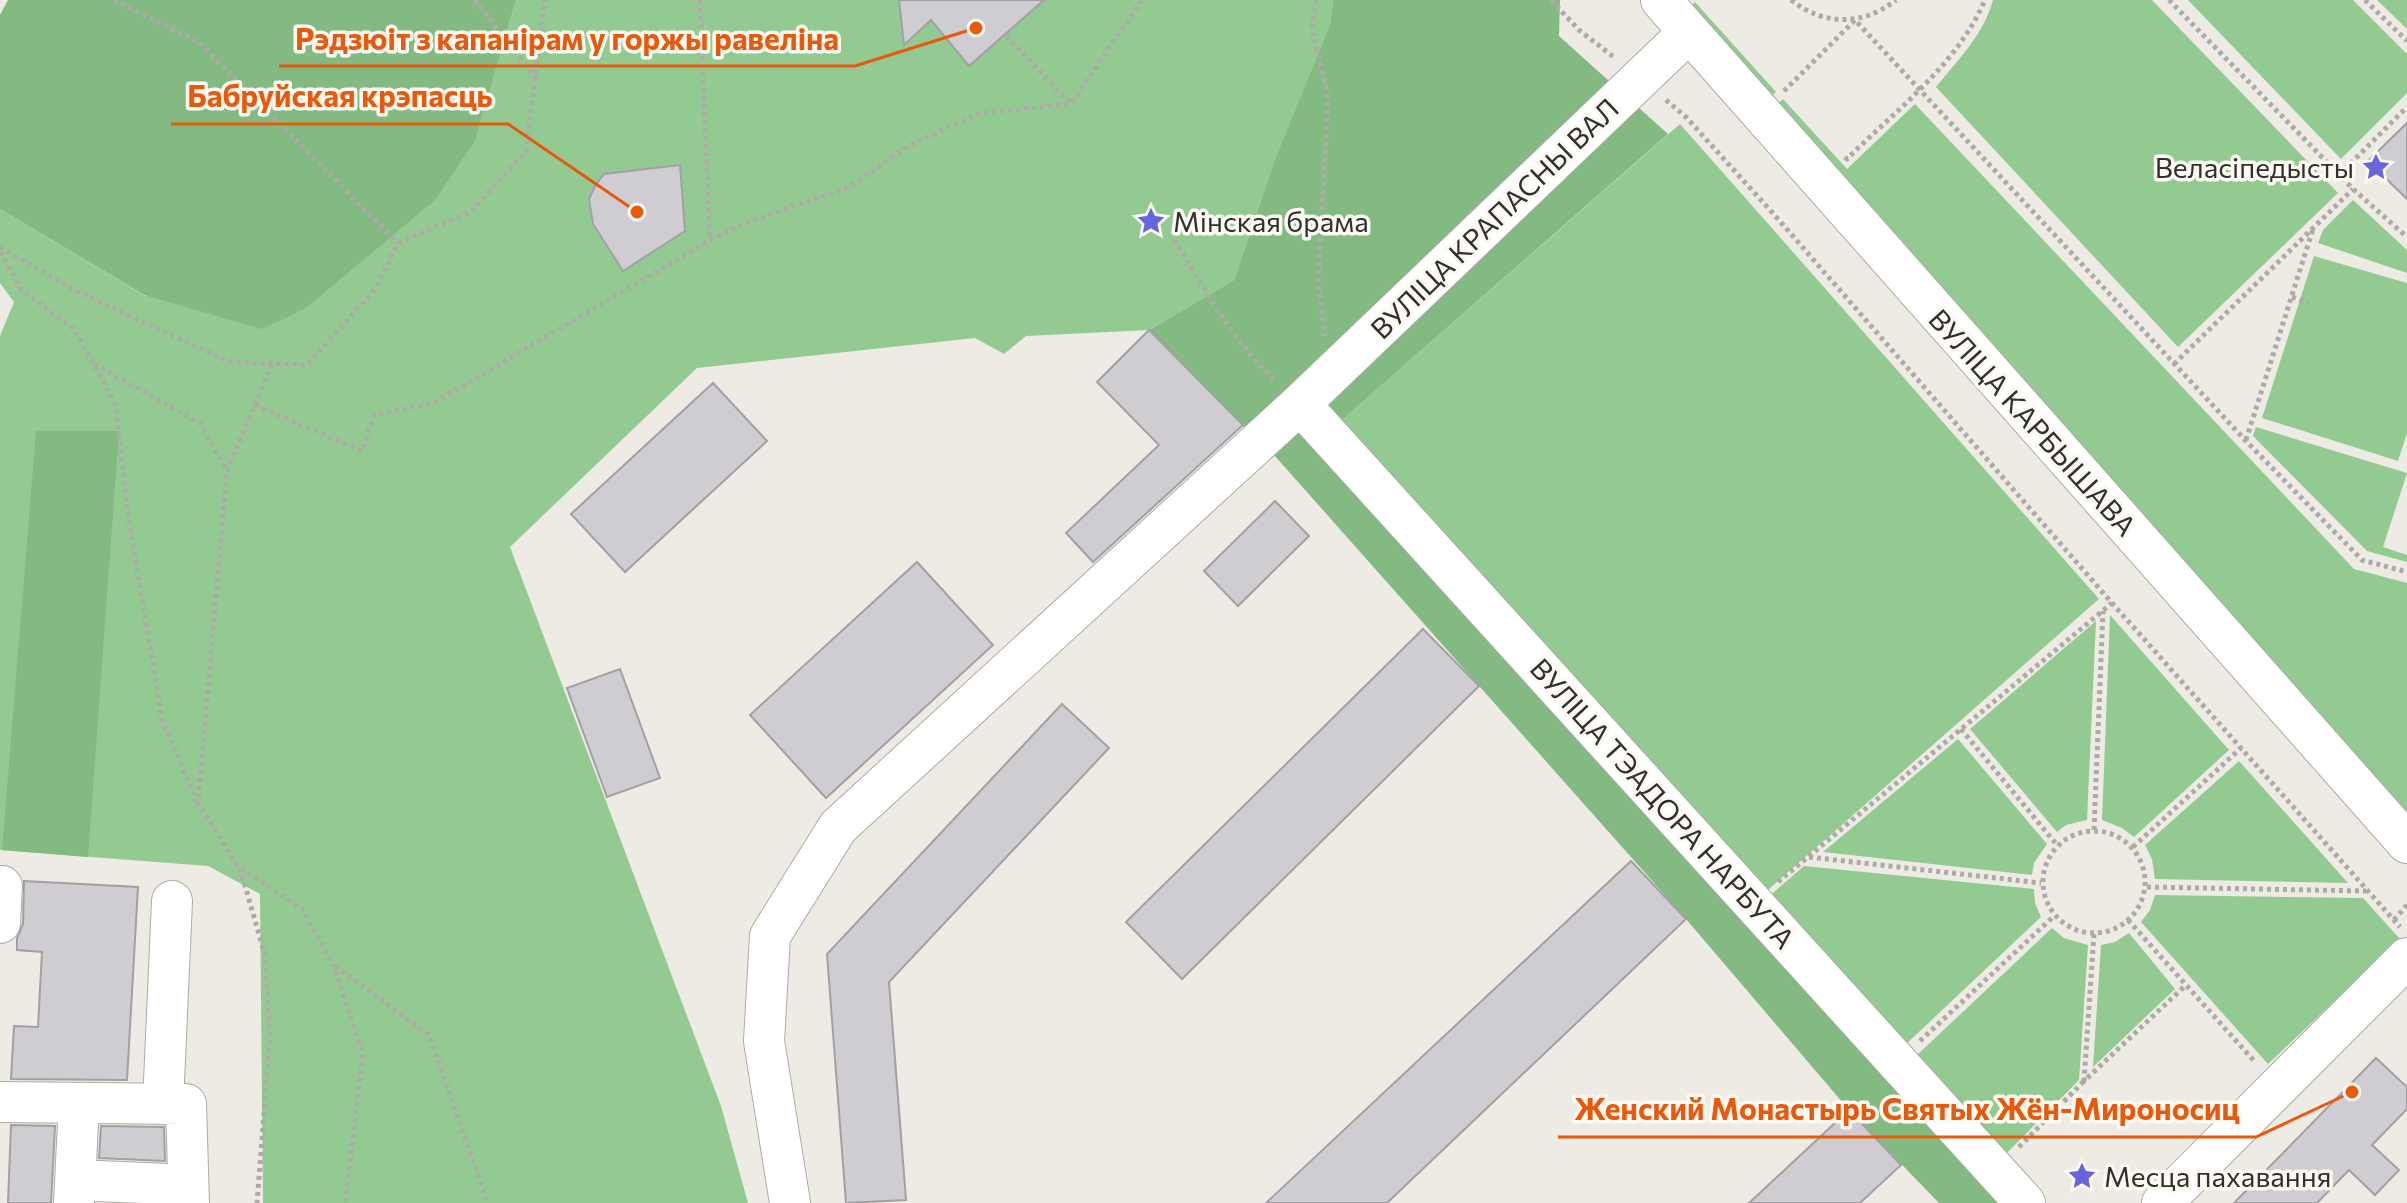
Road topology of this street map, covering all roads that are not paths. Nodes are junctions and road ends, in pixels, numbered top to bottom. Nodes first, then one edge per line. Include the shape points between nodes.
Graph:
1 (1661, 0) edge
2 (1688, 33) junction
3 (1300, 404) junction
4 (2407, 843) edge
5 (172, 901) dead end
6 (2407, 958) edge
7 (0, 1102) edge
8 (79, 1103) junction
9 (163, 1104) junction
10 (0, 1118) edge
11 (75, 1192) edge
12 (188, 1194) edge
13 (790, 1203) edge
14 (2025, 1203) edge
15 (2162, 1203) edge

1 - 2 street, ВУЛІЦА КАРБЫШАВА
2 - 3 street, ВУЛІЦА КРАПАСНЫ ВАЛ
2 - 4 street, ВУЛІЦА КАРБЫШАВА
3 - 13 street, ВУЛІЦА КРАПАСНЫ ВАЛ via 838,827 770,936 764,1041
3 - 14 street, ВУЛІЦА ТЭАДОРА НАРБУТА
5 - 9 street
6 - 15 street
7 - 8 street
7 - 10 street
8 - 9 street
8 - 11 street
9 - 12 street via 186,1104
11 - 12 street

